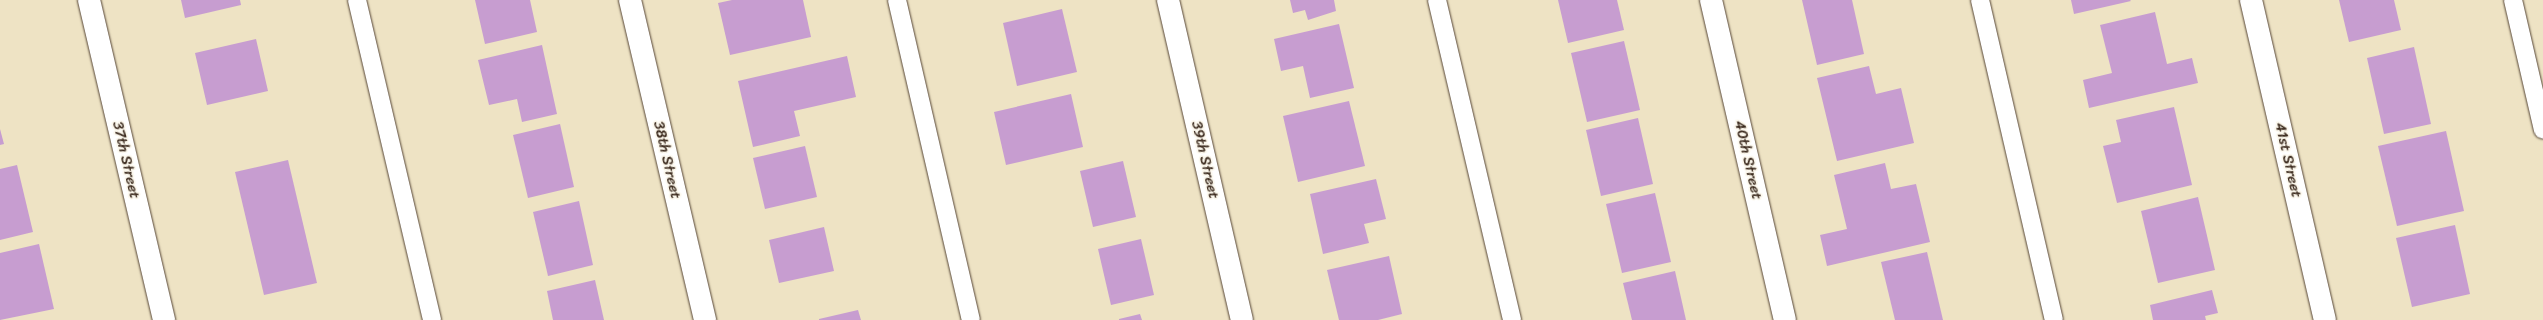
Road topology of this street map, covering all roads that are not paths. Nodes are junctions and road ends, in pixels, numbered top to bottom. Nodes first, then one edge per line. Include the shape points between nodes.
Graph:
1 (89, 0) edge
2 (357, 0) edge
3 (630, 0) edge
4 (897, 0) edge
5 (1168, 0) edge
6 (1437, 0) edge
7 (1711, 0) edge
8 (1980, 0) edge
9 (2251, 0) edge
10 (2513, 0) edge
11 (2543, 130) edge
12 (164, 320) edge
13 (432, 320) edge
14 (705, 320) edge
15 (971, 320) edge
16 (1242, 320) edge
17 (1512, 320) edge
18 (1785, 320) edge
19 (2054, 320) edge
20 (2325, 320) edge

1 - 12 street, 37th Street
2 - 13 lane
3 - 14 street, 38th Street
4 - 15 lane
5 - 16 street, 39th Street
6 - 17 lane
7 - 18 street, 40th Street
8 - 19 lane
9 - 20 street, 41st Street
10 - 11 lane

